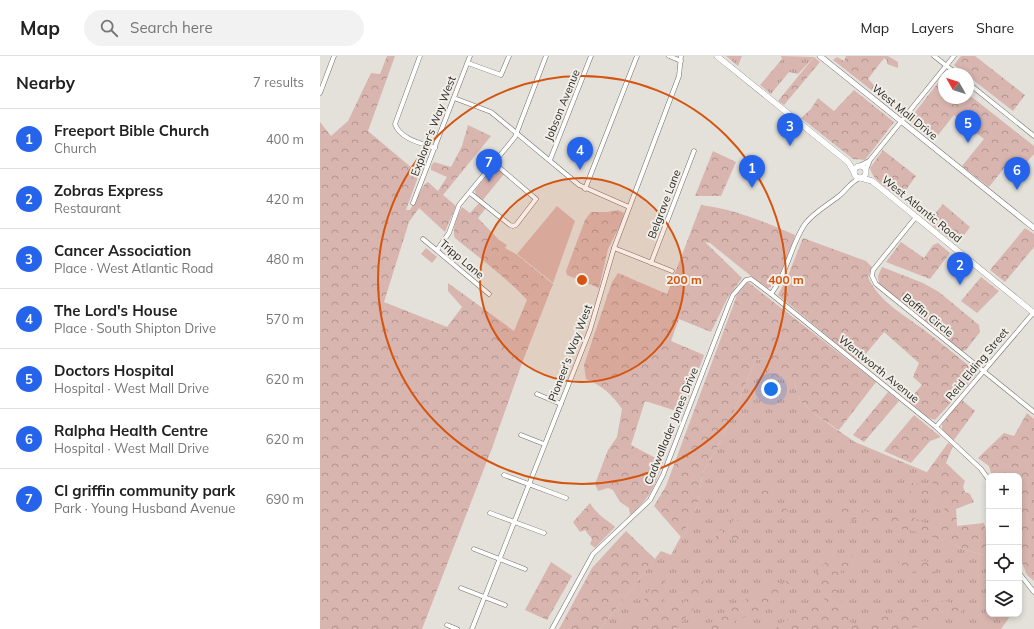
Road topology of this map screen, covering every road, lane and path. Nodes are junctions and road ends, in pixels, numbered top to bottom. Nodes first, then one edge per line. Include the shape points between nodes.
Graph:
1 (334, 56) edge
2 (420, 56) edge
3 (470, 56) edge
4 (509, 56) edge
5 (546, 56) edge
6 (591, 56) edge
7 (637, 56) edge
8 (670, 56) edge
9 (717, 56) edge
10 (820, 56) edge
11 (934, 56) edge
12 (954, 56) edge
13 (682, 58) edge
14 (468, 63) junction
15 (946, 66) junction
16 (949, 68) edge
17 (974, 88) edge
18 (320, 93) edge
19 (454, 98) junction
20 (902, 121) junction
21 (516, 133) junction
22 (1034, 136) edge
23 (435, 148) junction
24 (694, 151) dead end
25 (550, 160) junction
26 (870, 160) junction
27 (848, 162) junction
28 (494, 163) junction
29 (860, 165) junction
30 (866, 170) junction
31 (854, 173) junction
32 (860, 178) junction
33 (872, 181) junction
34 (851, 184) junction
35 (585, 189) junction
36 (470, 192) junction
37 (413, 203) dead end
38 (629, 207) junction
39 (916, 217) junction
40 (1034, 228) edge
41 (423, 239) dead end
42 (614, 248) junction
43 (437, 250) junction
44 (651, 263) junction
45 (672, 271) dead end
46 (751, 279) joint
47 (489, 294) dead end
48 (771, 294) junction
49 (1034, 312) edge
50 (982, 371) junction
51 (537, 394) dead end
52 (561, 404) junction
53 (1034, 412) edge
54 (936, 427) junction
55 (521, 435) dead end
56 (544, 444) junction
57 (504, 475) dead end
58 (986, 476) edge
59 (528, 484) junction
60 (566, 498) dead end
61 (490, 513) dead end
62 (515, 522) junction
63 (544, 533) dead end
64 (474, 550) dead end
65 (499, 558) junction
66 (525, 569) dead end
67 (1022, 577) edge
68 (461, 588) dead end
69 (1034, 592) edge
70 (485, 596) junction
71 (506, 605) dead end
72 (447, 625) dead end
73 (457, 629) edge
74 (472, 629) edge
75 (552, 629) edge

1 - 18 street
2 - 23 street via 395,124 402,134
3 - 14 street, Explorer's Way West
4 - 14 street via 501,75
5 - 21 street
6 - 25 street, Jobson Avenue
7 - 35 street
8 - 13 street
9 - 27 main road, West Atlantic Road
10 - 20 street, West Mall Drive
11 - 15 street
12 - 15 street
13 - 38 street, Pioneer's Way West via 679,76 663,123
14 - 19 street, Explorer's Way West
15 - 16 street
15 - 20 street
17 - 22 street
19 - 21 street via 491,112
19 - 23 street, Explorer's Way West
20 - 26 street
20 - 40 street, West Mall Drive
21 - 25 street
21 - 28 street
23 - 37 street, Explorer's Way West
24 - 44 street, Belgrave Lane
25 - 35 street
26 - 29 street
26 - 30 street
27 - 29 main road, West Atlantic Road
27 - 31 main road, West Atlantic Road
28 - 36 street
28 - 36 street via 536,199 516,225 510,225
29 - 30 main road, West Atlantic Road
29 - 31 main road via 855,168
30 - 32 main road, West Atlantic Road via 865,176
30 - 33 main road, West Atlantic Road
31 - 32 main road, West Atlantic Road
31 - 34 street
32 - 33 main road, West Atlantic Road
32 - 34 street
33 - 39 main road, West Atlantic Road
34 - 48 street via 805,224 787,268
35 - 38 street
36 - 43 street via 459,205 449,233
38 - 42 street, Pioneer's Way West
39 - 49 main road, West Atlantic Road
39 - 50 street, Baffin Circle via 876,266 872,276 876,284
41 - 43 street, Tripp Lane
42 - 44 street
42 - 52 street, Pioneer's Way West via 590,330
43 - 47 street, Tripp Lane
44 - 45 street
46 - 48 street, Wentworth Avenue
46 - 75 street, Cadwallader Jones Drive via 741,285 729,304 663,475 650,500 593,554
48 - 54 street, Wentworth Avenue
49 - 50 street, Reid Elding Street
50 - 53 street, Baffin Circle
50 - 54 street, Reid Elding Street
51 - 52 street
52 - 56 street, Pioneer's Way West
54 - 58 street, Wentworth Avenue
55 - 56 street
56 - 59 street, Pioneer's Way West
57 - 59 street
59 - 60 street
59 - 62 street, Pioneer's Way West
61 - 62 street
62 - 63 street
62 - 65 street, Pioneer's Way West
64 - 65 street
65 - 66 street
65 - 70 street, Pioneer's Way West
67 - 69 street
68 - 70 street
70 - 71 street
70 - 74 street, Pioneer's Way West
72 - 73 street

